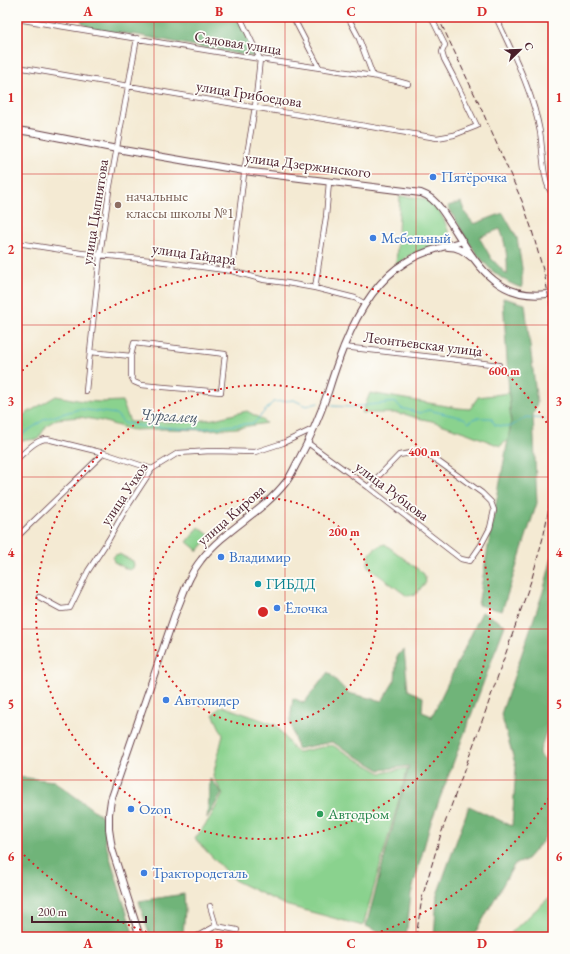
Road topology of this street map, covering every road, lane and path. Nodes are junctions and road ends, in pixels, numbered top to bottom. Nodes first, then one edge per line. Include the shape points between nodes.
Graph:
1 (240, 17) edge
2 (294, 17) edge
3 (348, 17) edge
4 (430, 17) edge
5 (496, 17) edge
6 (17, 19) edge
7 (137, 38) junction
8 (260, 59) junction
9 (17, 67) edge
10 (319, 67) junction
11 (373, 76) junction
12 (408, 84) dead end
13 (128, 87) junction
14 (255, 107) junction
15 (17, 130) edge
16 (117, 149) junction
17 (244, 170) junction
18 (329, 182) junction
19 (553, 194) edge
20 (456, 229) junction
21 (463, 241) junction
22 (17, 243) edge
23 (450, 245) junction
24 (439, 248) junction
25 (100, 255) junction
26 (476, 261) junction
27 (232, 271) junction
28 (315, 288) junction
29 (553, 293) edge
30 (365, 304) junction
31 (343, 347) junction
32 (90, 352) junction
33 (131, 356) junction
34 (499, 365) dead end
35 (86, 391) dead end
36 (314, 429) junction
37 (308, 443) junction
38 (104, 453) junction
39 (17, 459) edge
40 (152, 469) junction
41 (368, 487) junction
42 (17, 537) edge
43 (39, 597) dead end
44 (210, 906) dead end
45 (216, 926) junction
46 (236, 930) dead end
47 (140, 937) edge
48 (196, 937) edge

1 - 8 street
2 - 10 street
3 - 11 street
4 - 14 street, улица Грибоедова via 445,45 442,52 444,59 477,126 454,135 437,138
5 - 19 street via 525,81 537,119 544,173
6 - 7 street, Садовая улица
7 - 8 street, Садовая улица
7 - 13 street, улица Цыпнятова
8 - 10 street, Садовая улица
8 - 14 street
9 - 13 street, улица Грибоедова
10 - 11 street, Садовая улица
11 - 12 street, Садовая улица
13 - 14 street, улица Грибоедова
13 - 16 street, улица Цыпнятова
14 - 17 street
15 - 16 main road, улица Дзержинского
16 - 17 main road, улица Дзержинского
16 - 25 street, улица Цыпнятова
17 - 18 main road, улица Дзержинского
17 - 27 street
18 - 20 main road, улица Дзержинского via 421,193 436,203
18 - 28 street
20 - 21 main road, улица Дзержинского
20 - 23 main road via 456,238
21 - 23 main road, улица Кирова
21 - 26 main road, улица Дзержинского
22 - 25 street, улица Гайдара
23 - 24 main road, улица Кирова
24 - 26 main road via 461,250
24 - 30 main road, улица Кирова via 416,256 399,266 382,282
25 - 27 street, улица Гайдара
25 - 32 street, улица Цыпнятова
26 - 29 main road, улица Дзержинского via 497,283 511,290 534,295
27 - 28 street, улица Гайдара via 264,280
28 - 30 street, улица Гайдара via 355,298
30 - 31 main road, улица Кирова
31 - 34 street, Леонтьевская улица
31 - 36 main road, улица Кирова
32 - 33 street
32 - 35 street, улица Цыпнятова
33 - 33 street via 130,376 134,382 141,385 221,392 225,354 134,343
36 - 37 main road, улица Кирова
36 - 40 street, улица Учхоз via 255,452 178,453
37 - 41 street, улица Рубцова
37 - 47 main road, улица Кирова via 280,490 221,539 194,569 175,614 117,780 109,814 112,850
38 - 39 street via 47,439 31,446
38 - 40 street
38 - 42 street
40 - 43 street, улица Учхоз via 88,571 70,608 61,609
41 - 41 street, улица Рубцова via 461,559 470,561 490,528 494,510 491,502 432,457 411,453 399,455
44 - 45 street
45 - 46 street
45 - 48 street

